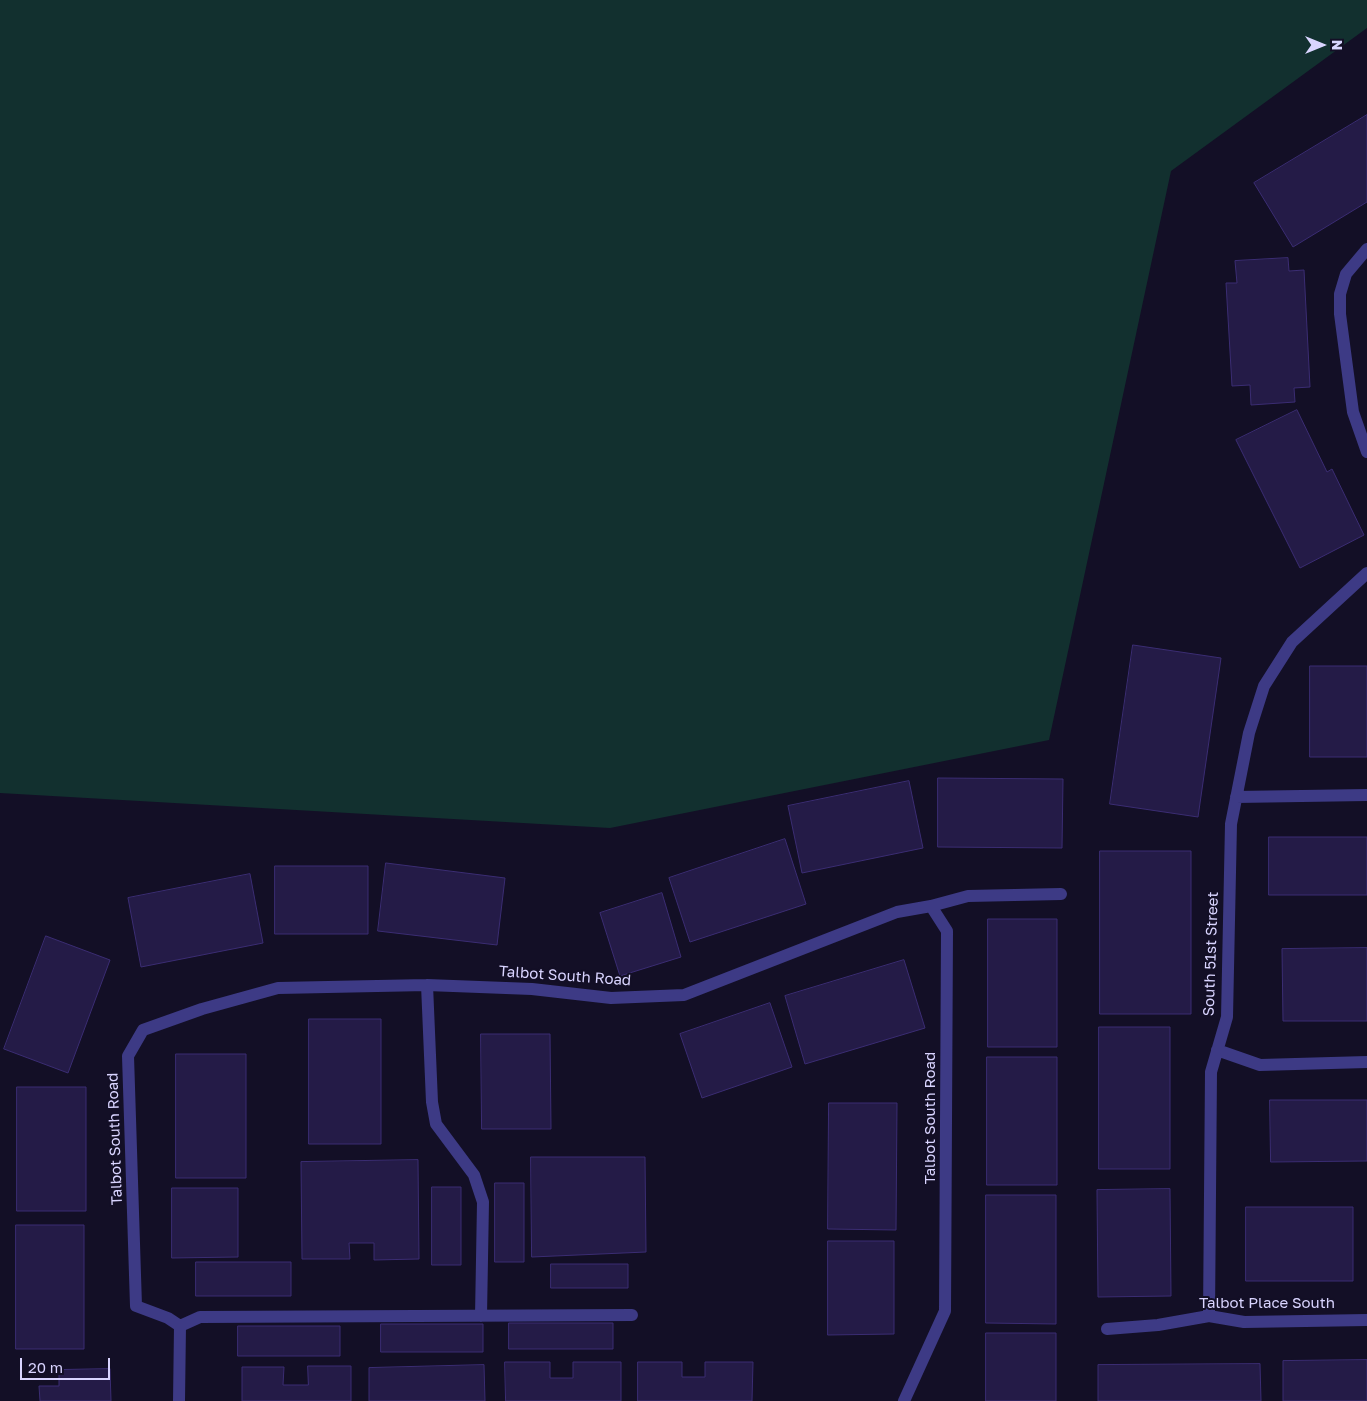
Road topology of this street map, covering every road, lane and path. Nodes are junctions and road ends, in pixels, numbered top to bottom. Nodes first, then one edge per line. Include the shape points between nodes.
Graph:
1 (1367, 249) edge
2 (1367, 452) edge
3 (1367, 573) edge
4 (1367, 795) edge
5 (1236, 797) junction
6 (1061, 894) dead end
7 (931, 906) junction
8 (427, 985) junction
9 (1217, 1050) junction
10 (1367, 1062) edge
11 (632, 1315) dead end
12 (481, 1316) junction
13 (1209, 1316) junction
14 (1367, 1320) edge
15 (180, 1326) junction
16 (1107, 1329) dead end
17 (179, 1401) edge
18 (904, 1401) edge

1 - 2 street via 1346,274 1340,294 1353,412
3 - 5 street, South 51st Street via 1292,642 1264,686 1249,733
4 - 5 street
5 - 9 street, South 51st Street via 1231,824 1228,1017
6 - 7 street via 968,896
7 - 8 street, Talbot South Road via 896,912 684,995 611,998 532,989
7 - 18 street, Talbot South Road via 947,931 945,1311
8 - 12 street via 432,1102 436,1124 474,1175 483,1202
8 - 15 street, Talbot South Road via 278,988 202,1009 143,1030 128,1056 136,1306
9 - 10 street via 1260,1065
9 - 13 street, South 51st Street via 1211,1072 1209,1108
11 - 12 street
12 - 15 street via 200,1317
13 - 14 street, Talbot Place South via 1244,1322
13 - 16 street, Talbot Place South
15 - 17 street

